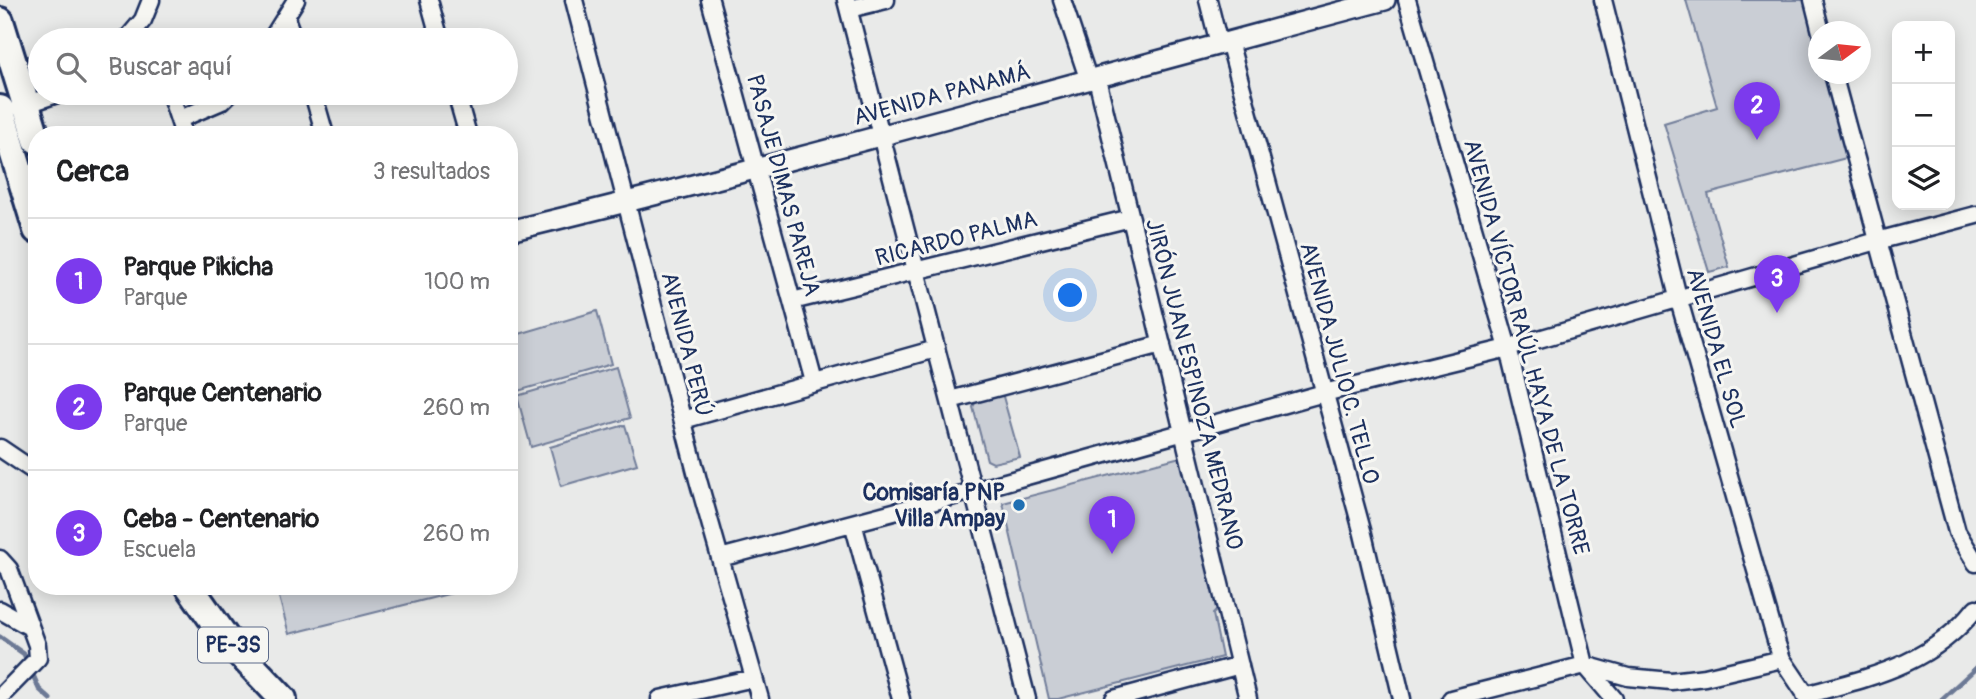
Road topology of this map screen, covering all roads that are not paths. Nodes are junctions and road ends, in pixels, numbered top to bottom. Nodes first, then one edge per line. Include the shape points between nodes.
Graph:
1 (151, 0) edge
2 (296, 0) edge
3 (429, 0) edge
4 (574, 0) edge
5 (710, 0) edge
6 (886, 0) edge
7 (1062, 0) edge
8 (1208, 0) edge
9 (1385, 0) edge
10 (1407, 0) edge
11 (1603, 0) edge
12 (1813, 0) edge
13 (848, 5) edge
14 (286, 18) junction
15 (0, 21) edge
16 (1818, 21) edge
17 (138, 28) edge
18 (279, 28) edge
19 (290, 28) edge
20 (437, 28) edge
21 (1224, 42) junction
22 (1093, 80) junction
23 (1836, 84) edge
24 (28, 103) edge
25 (174, 105) edge
26 (216, 105) edge
27 (317, 105) edge
28 (459, 105) edge
29 (7, 110) edge
30 (182, 126) edge
31 (184, 126) edge
32 (323, 126) edge
33 (465, 126) edge
34 (28, 131) edge
35 (881, 135) junction
36 (757, 169) junction
37 (28, 194) edge
38 (627, 203) junction
39 (1976, 215) edge
40 (1131, 218) junction
41 (518, 229) edge
42 (1877, 241) junction
43 (916, 271) junction
44 (1678, 298) junction
45 (792, 301) junction
46 (1162, 344) junction
47 (1508, 348) junction
48 (936, 349) junction
49 (814, 382) junction
50 (1324, 393) junction
51 (950, 400) junction
52 (683, 420) junction
53 (1184, 432) junction
54 (0, 448) edge
55 (28, 468) edge
56 (973, 491) junction
57 (853, 523) junction
58 (720, 558) junction
59 (0, 559) edge
60 (1976, 563) edge
61 (195, 595) edge
62 (1976, 608) edge
63 (0, 610) edge
64 (30, 627) junction
65 (1782, 659) junction
66 (1240, 665) junction
67 (1585, 665) junction
68 (754, 678) junction
69 (0, 697) edge
70 (1807, 697) edge
71 (283, 699) edge
72 (660, 699) edge
73 (760, 699) edge
74 (901, 699) edge
75 (1027, 699) edge
76 (1114, 699) edge
77 (1248, 699) edge
78 (1402, 699) edge
79 (1451, 699) edge
80 (1614, 699) edge

1 - 17 street
2 - 14 street
3 - 20 street
4 - 38 street, AVENIDA PERÚ
5 - 36 street, PASAJE DIMAS PAREJA
6 - 13 street
7 - 22 street, JIRÓN JUAN ESPINOZA MEDRANO
8 - 21 street, AVENIDA JULIO C. TELLO
9 - 21 street, AVENIDA PANAMÁ
10 - 47 street, AVENIDA VÍCTOR RAÚL HAYA DE LA TORRE
11 - 44 street, AVENIDA EL SOL
12 - 16 street
13 - 35 street
14 - 18 street
14 - 19 street
15 - 29 highway
21 - 22 street, AVENIDA PANAMÁ
21 - 50 street, AVENIDA JULIO C. TELLO via 1289,257
22 - 35 street, AVENIDA PANAMÁ
22 - 40 street, JIRÓN JUAN ESPINOZA MEDRANO
23 - 42 street
24 - 29 street
25 - 30 street
26 - 31 street
27 - 32 street
28 - 33 street
29 - 34 highway
29 - 37 highway
35 - 36 street, AVENIDA PANAMÁ
35 - 43 street
36 - 38 street, AVENIDA PANAMÁ
36 - 45 street, PASAJE DIMAS PAREJA
38 - 41 street, AVENIDA PANAMÁ
38 - 52 street, AVENIDA PERÚ
39 - 42 street
40 - 43 street, RICARDO PALMA
40 - 46 street, JIRÓN JUAN ESPINOZA MEDRANO
42 - 44 street
42 - 60 street via 1957,532
43 - 45 street, RICARDO PALMA
43 - 48 street
44 - 47 street
44 - 65 street, AVENIDA EL SOL
45 - 49 street, PASAJE DIMAS PAREJA
46 - 51 street
46 - 53 street, JIRÓN JUAN ESPINOZA MEDRANO
47 - 50 street
47 - 67 street, AVENIDA VÍCTOR RAÚL HAYA DE LA TORRE
48 - 49 street
48 - 51 street
49 - 52 street
50 - 53 street
50 - 78 street, AVENIDA JULIO C. TELLO
51 - 56 street
52 - 58 street, AVENIDA PERÚ
53 - 56 street
53 - 66 street, JIRÓN JUAN ESPINOZA MEDRANO
54 - 55 street
56 - 57 street
56 - 75 street
57 - 58 street
57 - 74 street
58 - 68 street, AVENIDA PERÚ
59 - 64 street via 9,569
61 - 71 highway, PE-3S via 227,640
62 - 70 street via 1955,632 1899,667
63 - 64 street
64 - 69 street via 38,657
65 - 67 street via 1671,681 1628,677
65 - 70 street, AVENIDA EL SOL
66 - 76 street
66 - 77 street, JIRÓN JUAN ESPINOZA MEDRANO
67 - 79 street
67 - 80 street, AVENIDA VÍCTOR RAÚL HAYA DE LA TORRE
68 - 72 street
68 - 73 street, AVENIDA PERÚ

